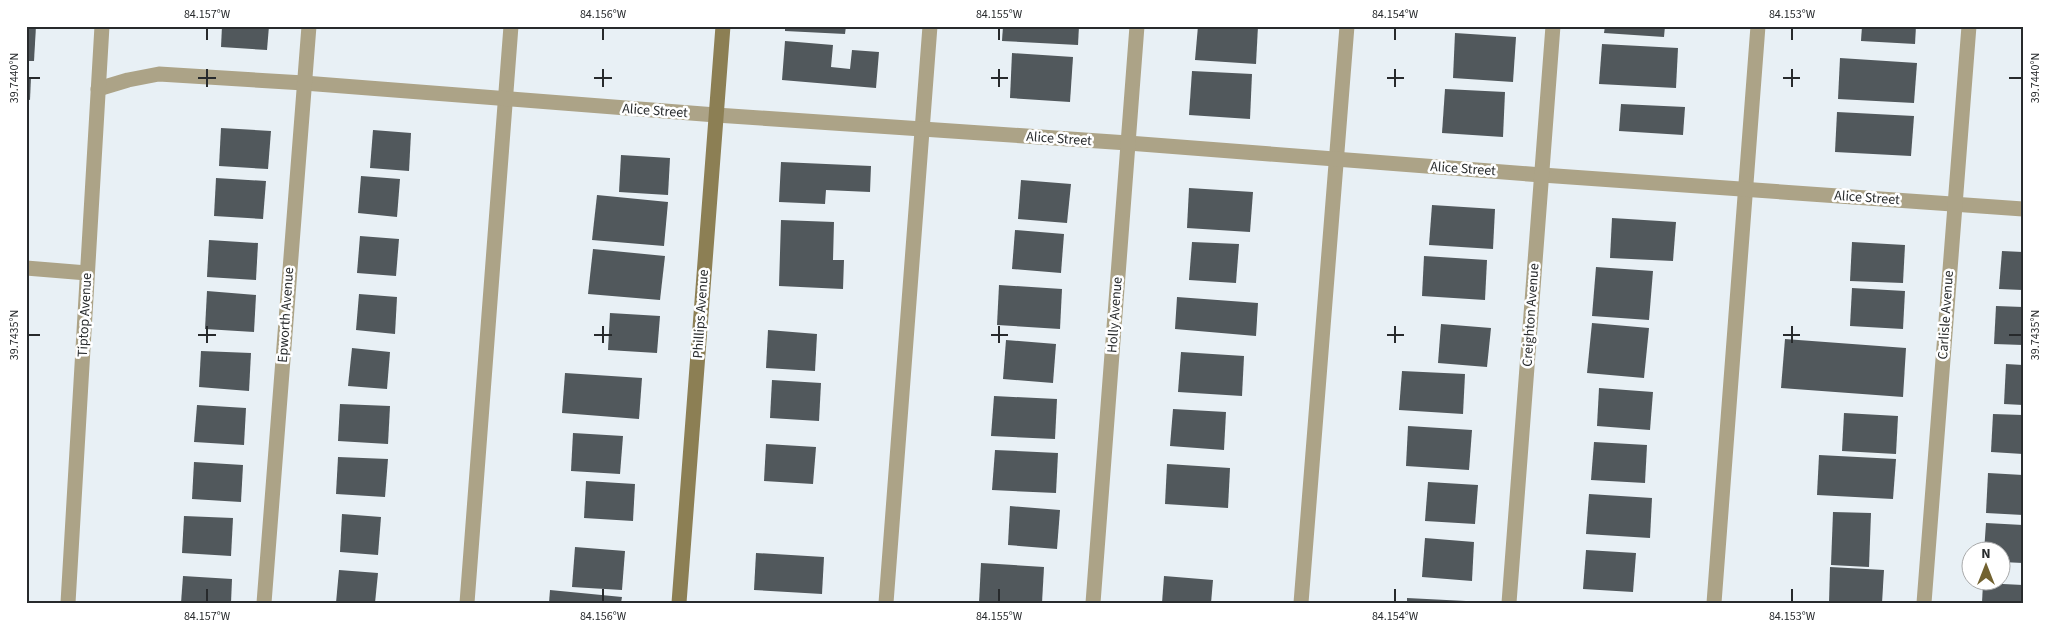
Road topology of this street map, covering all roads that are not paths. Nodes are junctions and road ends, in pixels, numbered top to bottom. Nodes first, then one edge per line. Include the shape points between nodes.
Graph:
1 (102, 26) edge
2 (309, 26) edge
3 (510, 26) edge
4 (723, 26) edge
5 (930, 26) edge
6 (1137, 26) edge
7 (1347, 26) edge
8 (1553, 26) edge
9 (1758, 26) edge
10 (1968, 26) edge
11 (304, 83) junction
12 (98, 89) junction
13 (504, 99) junction
14 (716, 116) junction
15 (923, 129) junction
16 (1128, 143) junction
17 (1337, 159) junction
18 (1542, 175) junction
19 (1745, 189) junction
20 (1955, 204) junction
21 (2023, 209) edge
22 (26, 268) edge
23 (87, 272) junction
24 (68, 603) edge
25 (264, 603) edge
26 (467, 603) edge
27 (679, 603) edge
28 (886, 603) edge
29 (1093, 603) edge
30 (1302, 603) edge
31 (1508, 603) edge
32 (1714, 603) edge
33 (1924, 603) edge

1 - 12 street, Tiptop Avenue
2 - 11 street, Epworth Avenue
3 - 13 street
4 - 14 street, Phillips Avenue
5 - 15 street
6 - 16 street, Holly Avenue
7 - 17 street
8 - 18 street, Creighton Avenue
9 - 19 street
10 - 20 street, Carlisle Avenue
11 - 12 street, Alice Street via 159,74
11 - 13 street, Alice Street
11 - 25 street, Epworth Avenue
12 - 23 street, Tiptop Avenue
13 - 14 street, Alice Street
13 - 26 street
14 - 15 street, Alice Street
14 - 27 street, Phillips Avenue
15 - 16 street, Alice Street
15 - 28 street
16 - 17 street, Alice Street
16 - 29 street, Holly Avenue
17 - 18 street, Alice Street
17 - 30 street
18 - 19 street, Alice Street
18 - 31 street, Creighton Avenue
19 - 20 street, Alice Street
19 - 32 street
20 - 21 street, Alice Street
20 - 33 street, Carlisle Avenue
22 - 23 street
23 - 24 street, Tiptop Avenue

